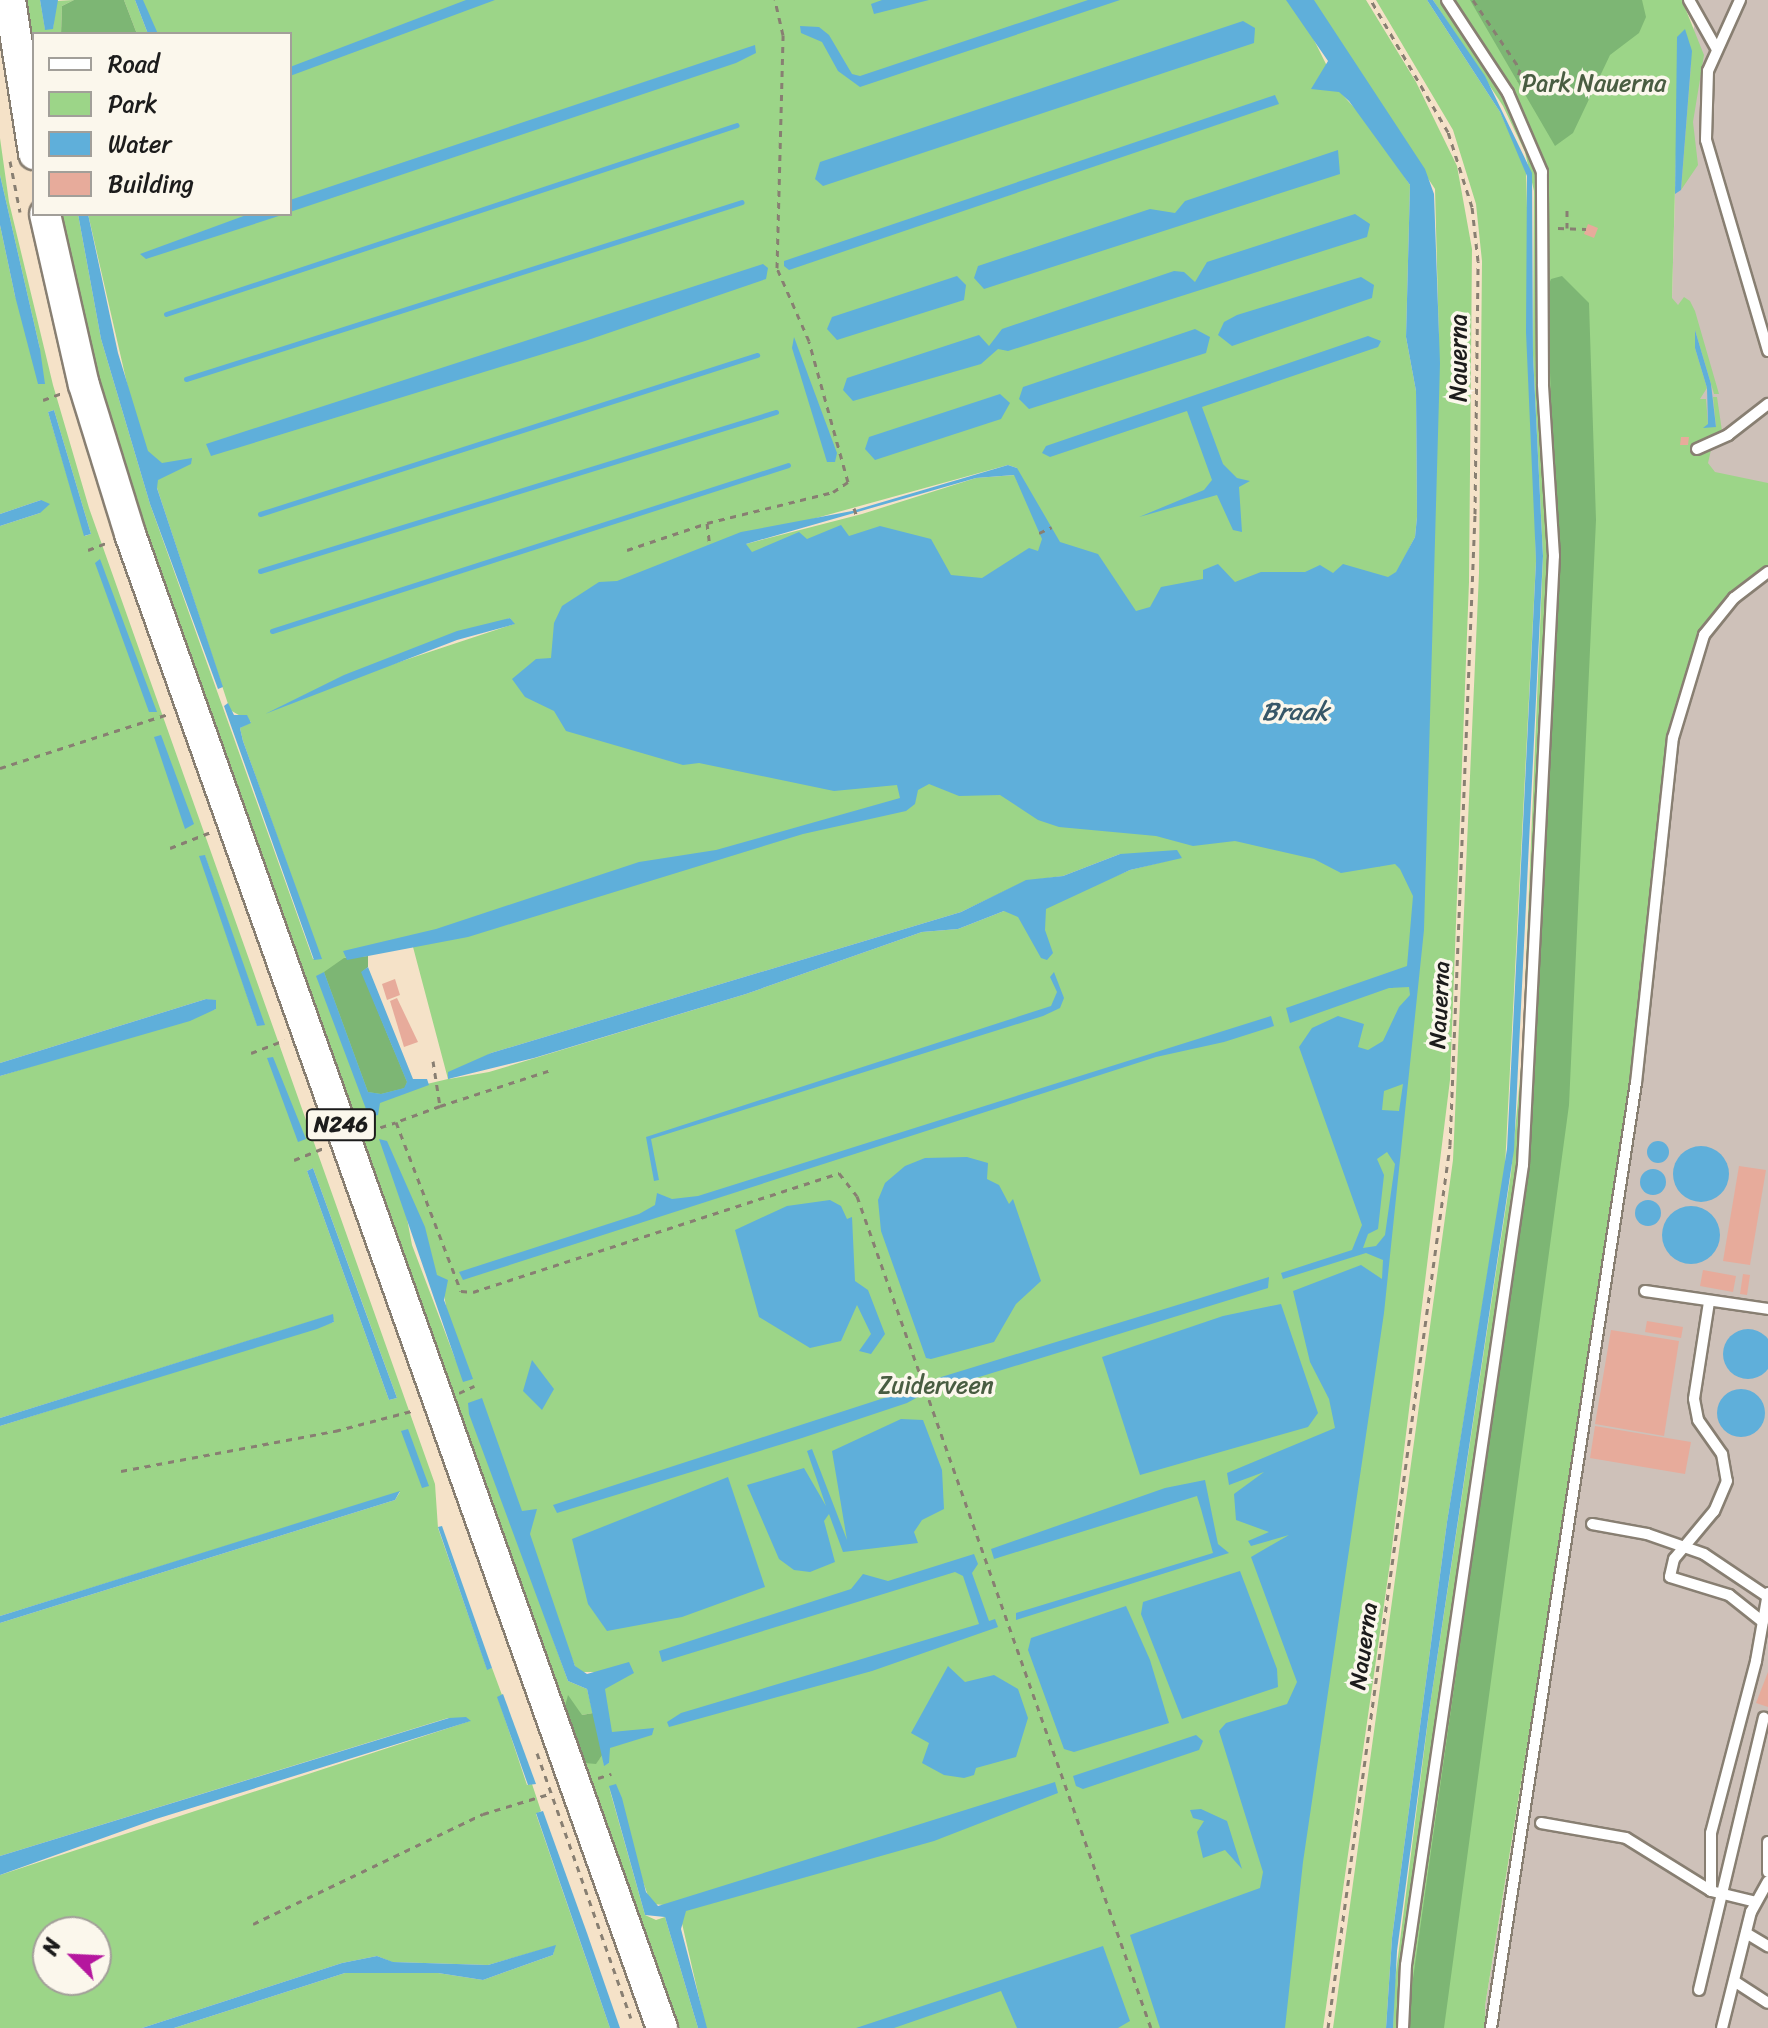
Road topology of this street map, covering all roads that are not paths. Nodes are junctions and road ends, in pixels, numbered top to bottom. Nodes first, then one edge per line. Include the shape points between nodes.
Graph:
1 (10, 0) edge
2 (1447, 0) edge
3 (1689, 0) edge
4 (1740, 0) edge
5 (1716, 48) junction
6 (32, 141) edge
7 (45, 216) edge
8 (1768, 351) edge
9 (1768, 404) edge
10 (1697, 449) dead end
11 (1768, 572) edge
12 (1645, 1291) dead end
13 (1709, 1302) junction
14 (1768, 1309) edge
15 (1592, 1524) dead end
16 (1684, 1547) junction
17 (1768, 1596) edge
18 (1763, 1622) junction
19 (1764, 1718) dead end
20 (1541, 1823) dead end
21 (1768, 1842) edge
22 (1768, 1872) edge
23 (1768, 1881) edge
24 (1716, 1893) junction
25 (1756, 1902) junction
26 (1746, 1933) junction
27 (1768, 1946) edge
28 (1734, 1981) junction
29 (1699, 1990) dead end
30 (1768, 2003) edge
31 (662, 2028) edge
32 (1403, 2028) edge
33 (1491, 2028) edge
34 (1722, 2028) edge

1 - 6 main road
2 - 32 lane via 1508,93 1539,160 1545,198 1543,384 1554,556 1523,1165 1406,1965
3 - 5 lane
4 - 5 lane
5 - 8 lane via 1706,87 1706,140
7 - 31 main road, N246 via 84,385 130,534 308,1031 360,1135 439,1403
9 - 10 lane via 1728,435
11 - 33 lane via 1734,598 1704,635 1673,738 1632,1114
12 - 13 lane
13 - 14 lane
13 - 16 lane via 1695,1410 1722,1454 1727,1481 1714,1511
15 - 16 lane
16 - 17 lane via 1704,1554
16 - 18 lane via 1670,1577 1729,1595
17 - 18 lane
18 - 24 lane via 1711,1833
19 - 24 lane
20 - 24 lane via 1626,1838
21 - 22 lane
23 - 25 lane
24 - 25 lane
24 - 29 lane
25 - 26 lane
26 - 27 lane
26 - 28 lane
28 - 30 lane
28 - 34 lane

